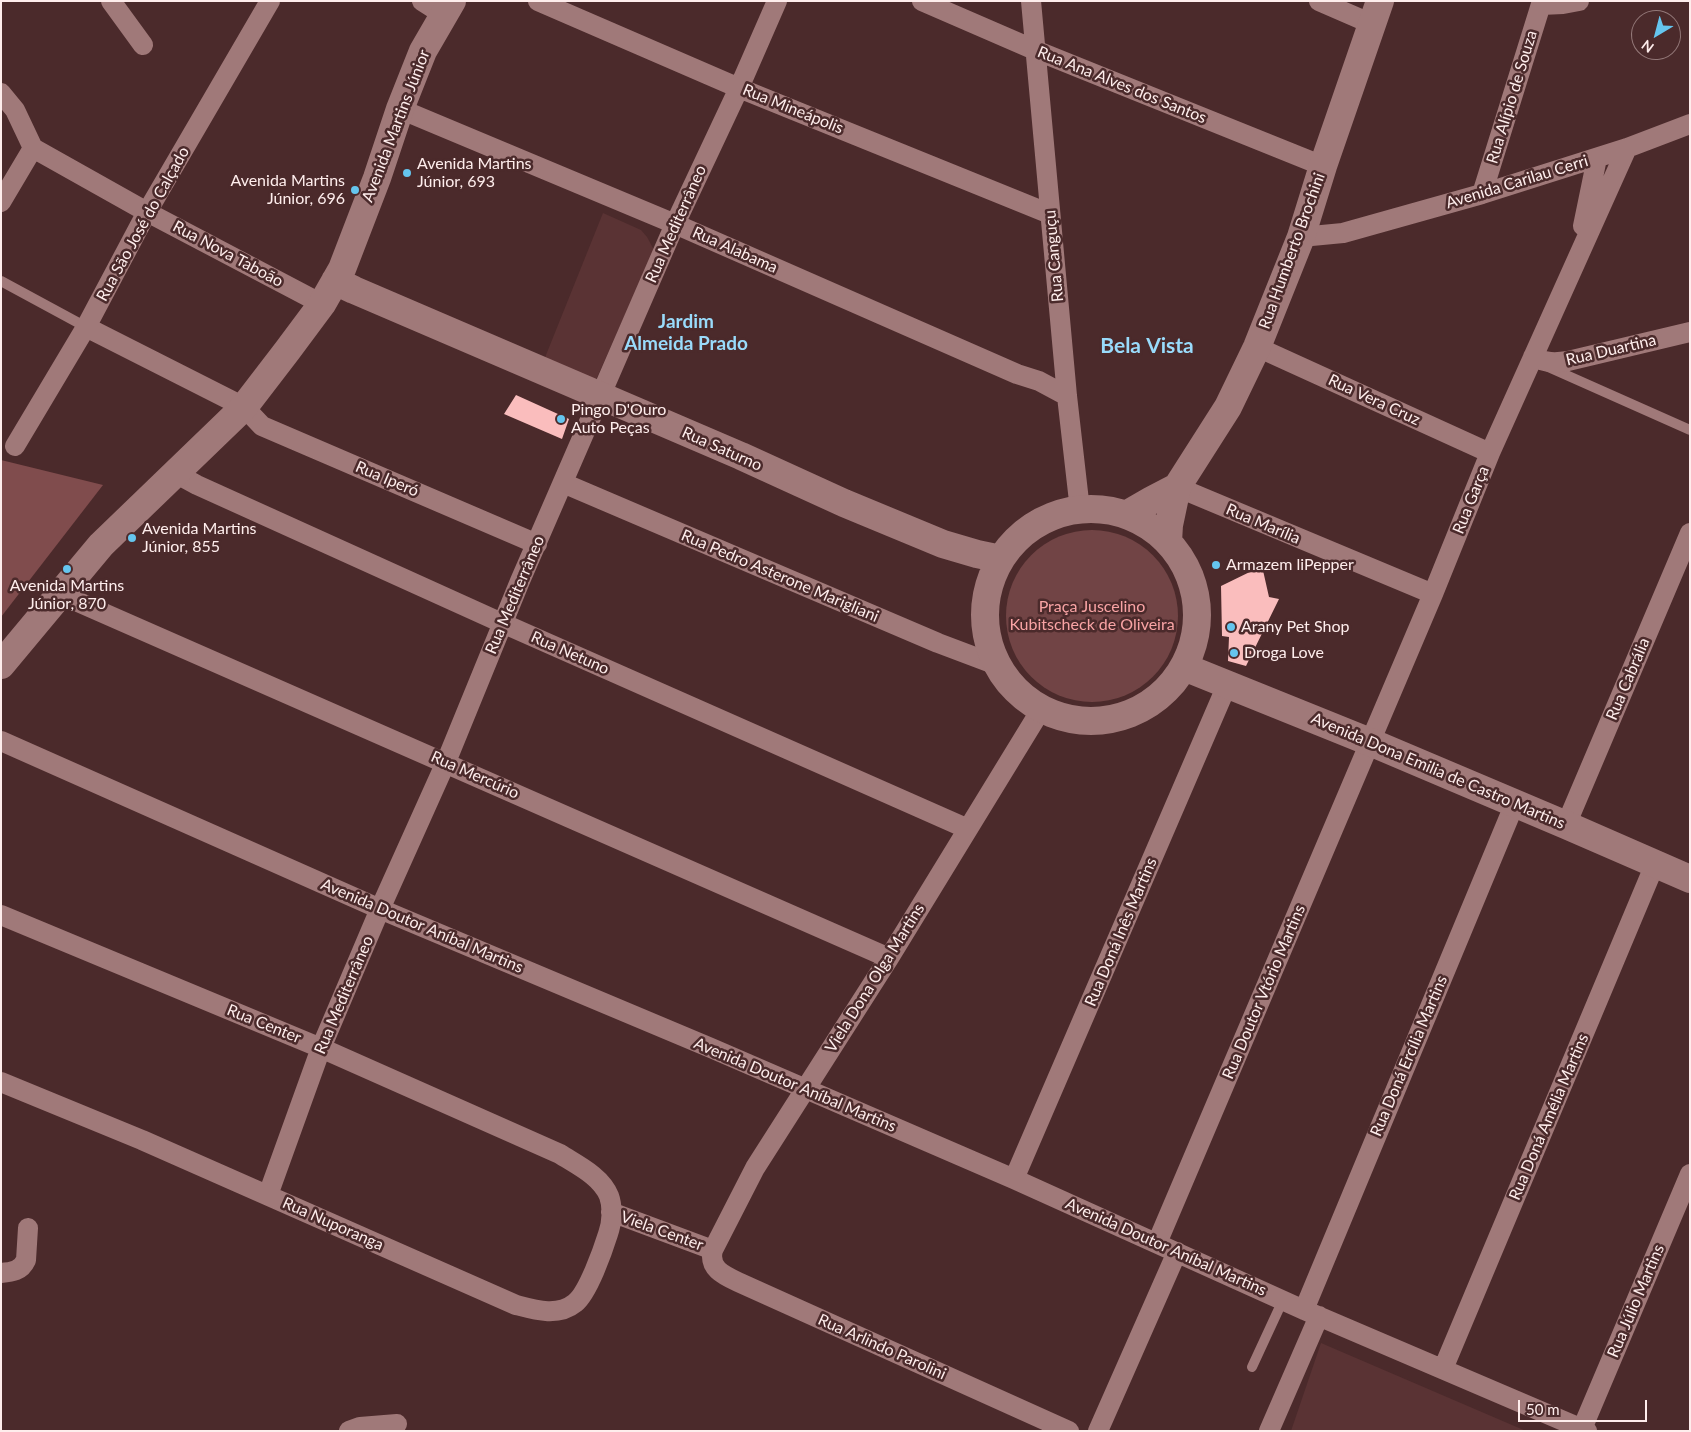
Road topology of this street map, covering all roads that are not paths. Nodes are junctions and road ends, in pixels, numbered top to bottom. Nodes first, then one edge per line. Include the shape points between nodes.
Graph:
1 (111, 1) edge
2 (270, 1) edge
3 (538, 1) edge
4 (777, 1) edge
5 (922, 1) edge
6 (1031, 1) edge
7 (1318, 1) edge
8 (1579, 1) edge
9 (1541, 3) edge
10 (439, 6) edge
11 (1376, 13) edge
12 (143, 45) dead end
13 (1035, 50) junction
14 (739, 88) junction
15 (1, 93) edge
16 (400, 109) junction
17 (1690, 124) edge
18 (33, 148) junction
19 (1627, 148) junction
20 (1597, 158) junction
21 (1323, 166) junction
22 (1482, 194) junction
23 (1, 202) edge
24 (147, 212) junction
25 (1050, 214) junction
26 (675, 224) junction
27 (1304, 228) junction
28 (1576, 260) junction
29 (1, 281) edge
30 (335, 281) junction
31 (322, 304) junction
32 (86, 327) junction
33 (1690, 332) edge
34 (1257, 347) junction
35 (1532, 358) junction
36 (601, 396) junction
37 (1067, 396) junction
38 (244, 407) junction
39 (1690, 430) edge
40 (15, 446) dead end
41 (1490, 453) junction
42 (175, 473) junction
43 (563, 483) junction
44 (1177, 488) junction
45 (1080, 510) junction
46 (1126, 515) junction
47 (1690, 533) edge
48 (1168, 542) junction
49 (537, 544) junction
50 (1002, 559) junction
51 (60, 594) junction
52 (1433, 594) junction
53 (502, 623) junction
54 (1, 665) edge
55 (999, 666) junction
56 (1184, 667) junction
57 (1227, 685) junction
58 (1042, 708) junction
59 (1, 741) edge
60 (1370, 742) junction
61 (446, 762) junction
62 (1515, 803) junction
63 (1566, 824) junction
64 (968, 829) junction
65 (1655, 864) junction
66 (1690, 879) edge
67 (380, 909) junction
68 (1, 915) edge
69 (889, 958) junction
70 (321, 1048) junction
71 (1, 1082) edge
72 (804, 1089) junction
73 (1690, 1174) edge
74 (1014, 1179) junction
75 (268, 1195) junction
76 (611, 1212) junction
77 (28, 1228) dead end
78 (1157, 1243) junction
79 (713, 1250) junction
80 (1177, 1252) junction
81 (1, 1273) edge
82 (1283, 1300) junction
83 (1312, 1313) junction
84 (1252, 1367) dead end
85 (1443, 1370) junction
86 (397, 1424) dead end
87 (1584, 1430) edge
88 (349, 1431) edge
89 (1069, 1431) edge
90 (1098, 1431) edge
91 (1269, 1431) edge

1 - 12 street
2 - 24 street, Rua São José do Calçado
3 - 14 street, Rua Mineápolis
4 - 14 street, Rua Mediterrâneo
5 - 13 street, Rua Ana Alves dos Santos
6 - 13 street, Rua Canguçu
7 - 11 street
8 - 9 street
9 - 22 street, Rua Alípio de Souza
10 - 16 street, Avenida Martins Júnior
11 - 21 street, Rua Humberto Brochini
13 - 21 street, Rua Ana Alves dos Santos
13 - 25 street, Rua Canguçu
14 - 25 street, Rua Mineápolis
14 - 26 street, Rua Mediterrâneo
15 - 18 street via 15,110
16 - 26 street, Rua Alabama
16 - 30 street, Avenida Martins Júnior via 377,178
17 - 19 street, Avenida Carilau Cerri
18 - 23 street
18 - 24 street, Rua Nova Taboão
19 - 20 street, Avenida Carilau Cerri
19 - 28 street, Rua Garça
20 - 22 street, Avenida Carilau Cerri
20 - 28 street, Rua Garça
21 - 27 street, Rua Humberto Brochini
22 - 27 street, Avenida Carilau Cerri via 1343,233
24 - 31 street, Rua Nova Taboão
24 - 32 street, Rua São José do Calçado
25 - 37 street, Rua Canguçu
26 - 36 street, Rua Mediterrâneo
26 - 37 street, Rua Alabama
27 - 34 street, Rua Humberto Brochini
28 - 35 street, Rua Garça
29 - 32 lane
30 - 31 street, Avenida Martins Júnior
30 - 36 street, Rua Saturno
31 - 38 street, Avenida Martins Júnior
32 - 38 street, Rua Iperó
32 - 40 street, Rua São José do Calçado
33 - 35 street, Rua Duartina via 1568,361 1544,362
34 - 41 street, Rua Vera Cruz
34 - 44 street, Rua Humberto Brochini via 1228,407
35 - 39 lane
35 - 41 street, Rua Garça
36 - 43 street, Rua Mediterrâneo
36 - 50 street, Rua Saturno via 943,544
37 - 45 street, Rua Canguçu
38 - 42 street, Avenida Martins Júnior
38 - 49 street, Rua Iperó via 262,426
41 - 52 street, Rua Garça
42 - 51 street, Avenida Martins Júnior via 101,545
42 - 53 street, Rua Netuno
43 - 49 street, Rua Mediterrâneo
43 - 55 street, Rua Pedro Asterone Marigliani
44 - 46 street
44 - 48 street, Rua Humberto Brochini
44 - 52 street, Rua Marília
45 - 46 street
45 - 50 street via 1057,515 1035,526 1022,535
46 - 48 street via 1148,526
47 - 63 street, Rua Cabrália
48 - 56 street via 1187,569 1197,601 1196,634
49 - 53 street, Rua Mediterrâneo
50 - 55 street via 989,588 986,612 988,636
51 - 54 street, Avenida Martins Júnior
51 - 61 street, Rua Mercúrio
52 - 60 street, Rua Garça
53 - 61 street, Rua Mediterrâneo
53 - 64 street, Rua Netuno
55 - 58 street via 1017,690
56 - 57 street, Avenida Dona Emilia de Castro Martins
56 - 58 street via 1163,694 1123,716 1095,721 1077,720
57 - 60 street, Avenida Dona Emilia de Castro Martins
57 - 74 street, Rua Doná Inês Martins
58 - 64 street, Viela Dona Olga Martins
59 - 67 street, Avenida Doutor Aníbal Martins
60 - 62 street, Avenida Dona Emilia de Castro Martins
60 - 78 street, Rua Doutor Vtório Martins
61 - 67 street, Rua Mediterrâneo
61 - 69 street, Rua Mercúrio
62 - 63 street, Avenida Dona Emilia de Castro Martins
62 - 83 street, Rua Doná Ercília Martins
63 - 65 street, Avenida Dona Emilia de Castro Martins
64 - 69 street, Viela Dona Olga Martins
65 - 66 street, Avenida Dona Emilia de Castro Martins
65 - 85 street, Rua Doná Amélia Martins
67 - 70 street, Rua Mediterrâneo
67 - 72 street, Avenida Doutor Aníbal Martins
68 - 70 street, Rua Center
69 - 72 street, Viela Dona Olga Martins
70 - 75 street, Rua Mediterrâneo
70 - 76 street, Rua Center via 560,1154 597,1181 608,1196
71 - 75 street, Rua Nuporanga
72 - 74 street, Avenida Doutor Aníbal Martins
72 - 79 street, Viela Dona Olga Martins via 755,1168
73 - 87 street, Rua Júlio Martins
74 - 78 street, Avenida Doutor Aníbal Martins
75 - 76 street, Rua Nuporanga via 516,1305 542,1312 561,1310 575,1303 587,1287 609,1233
76 - 79 street, Viela Center
77 - 81 street via 24,1264 14,1271
78 - 80 street, Avenida Doutor Aníbal Martins
79 - 89 street, Rua Arlindo Parolini via 712,1263 726,1276
80 - 82 street, Avenida Doutor Aníbal Martins
80 - 90 street
82 - 83 street, Avenida Doutor Aníbal Martins
82 - 84 lane
83 - 85 street, Avenida Doutor Aníbal Martins
83 - 91 street, Rua Doná Ercília Martins
85 - 87 street, Avenida Doutor Aníbal Martins
86 - 88 street

